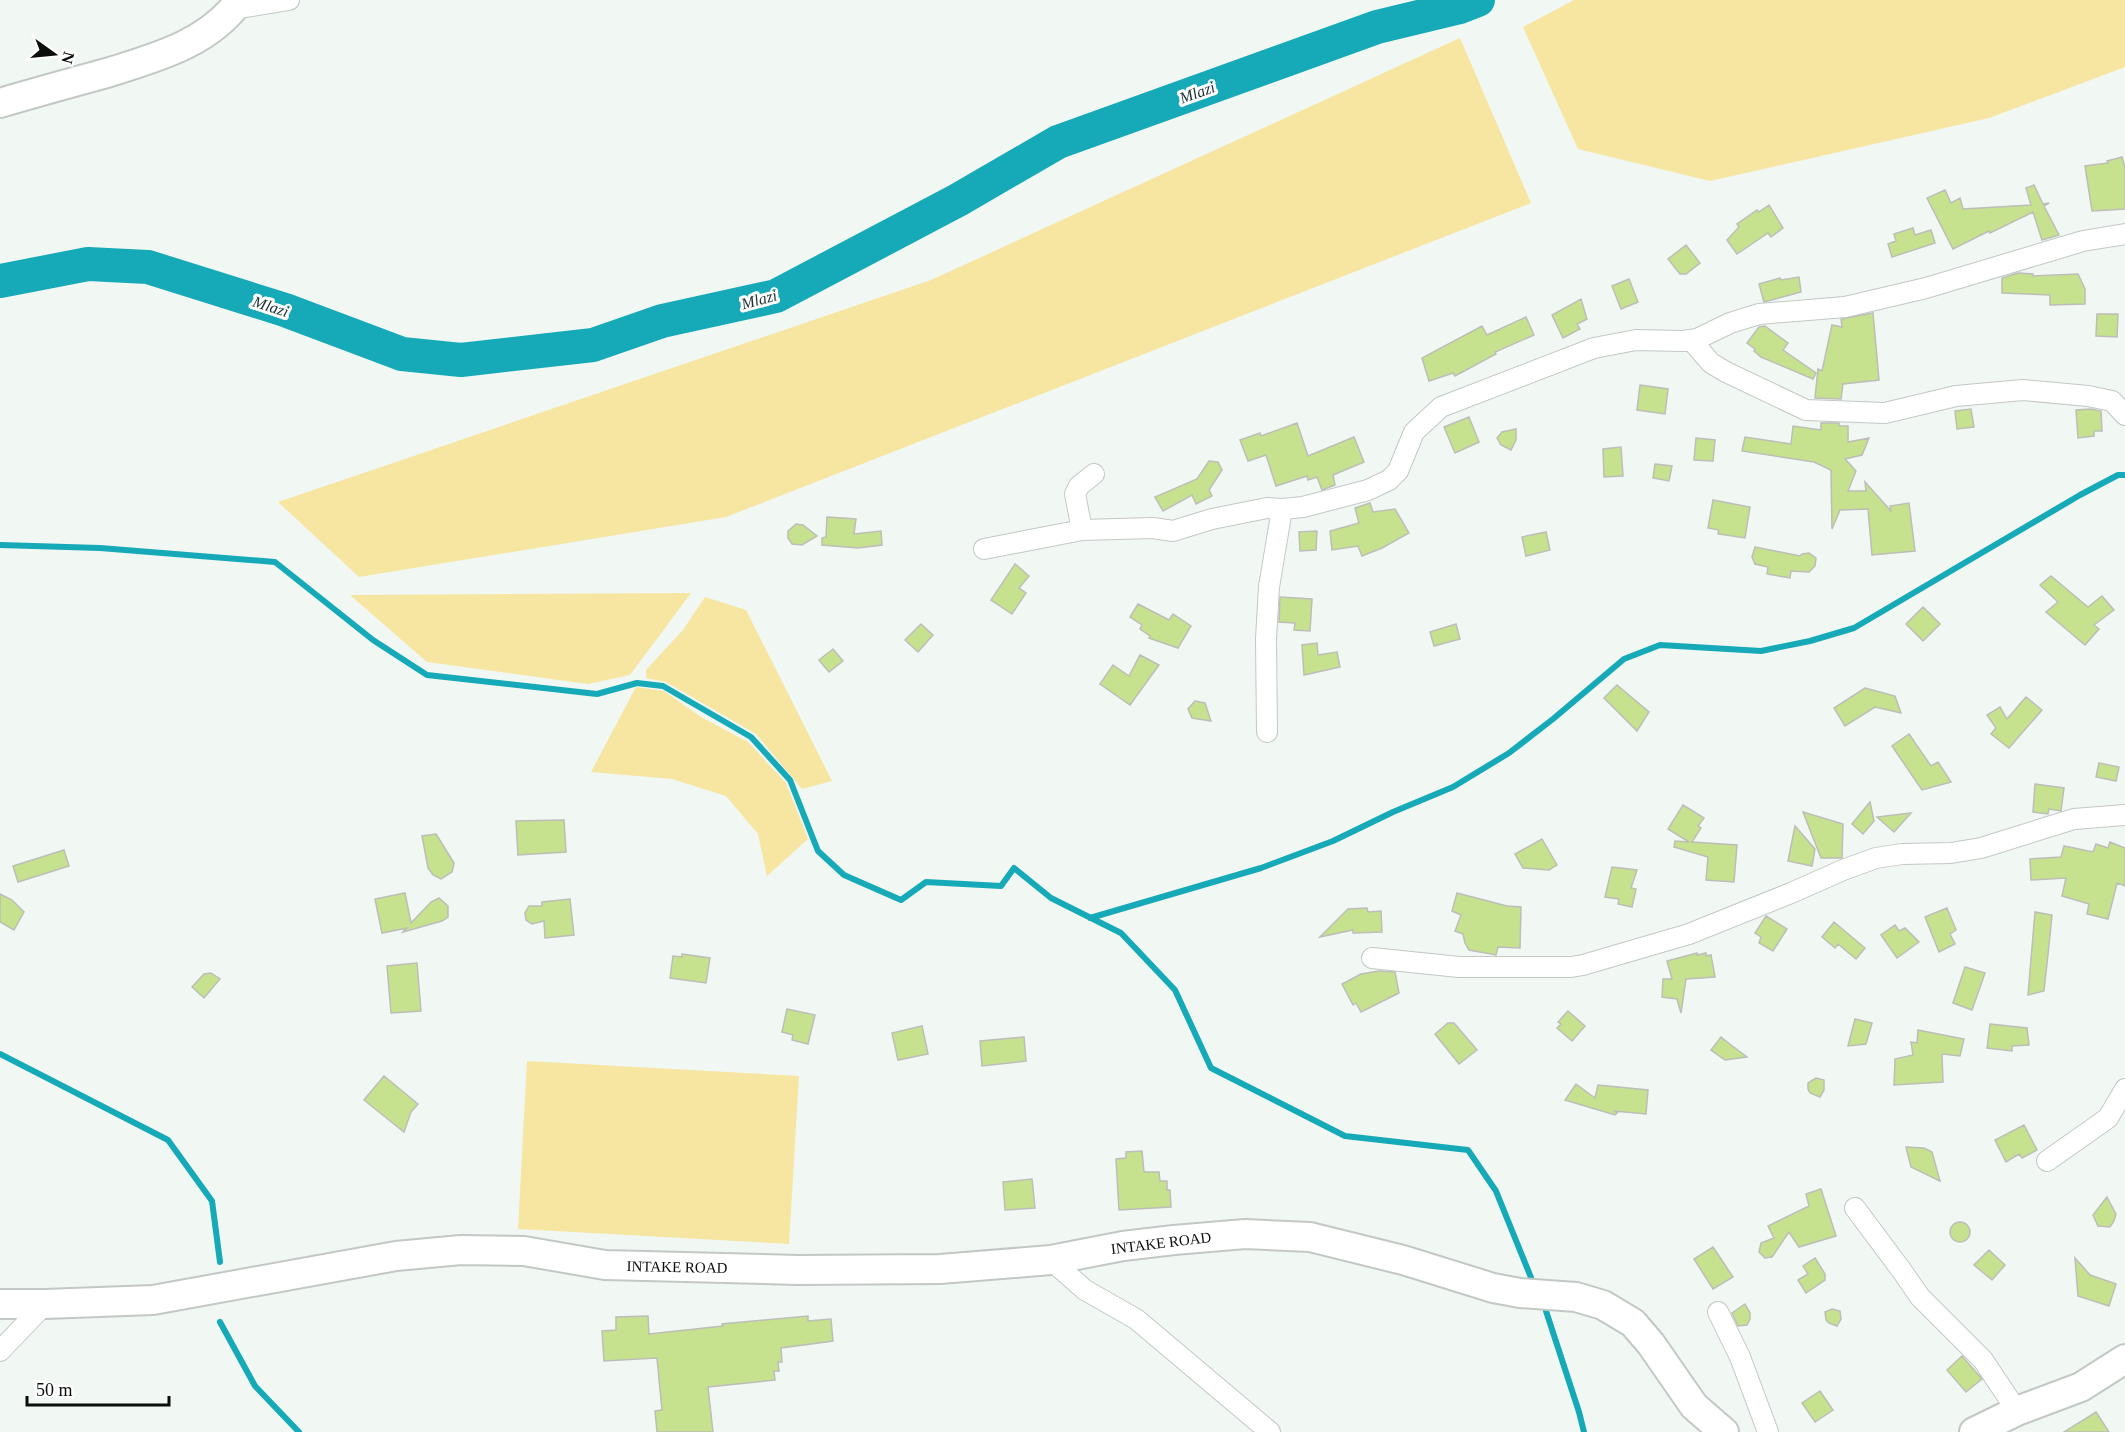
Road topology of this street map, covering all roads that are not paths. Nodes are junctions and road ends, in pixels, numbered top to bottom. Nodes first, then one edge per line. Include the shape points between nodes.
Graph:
1 (289, 0) edge
2 (236, 5) edge
3 (0, 103) edge
4 (2125, 234) edge
5 (1691, 340) junction
6 (2125, 415) edge
7 (1094, 474) dead end
8 (1282, 509) junction
9 (1082, 530) junction
10 (984, 549) dead end
11 (1267, 732) dead end
12 (2125, 815) edge
13 (1372, 958) dead end
14 (2125, 1089) edge
15 (2048, 1161) dead end
16 (1855, 1208) dead end
17 (1050, 1260) junction
18 (0, 1304) edge
19 (45, 1305) junction
20 (1718, 1312) dead end
21 (0, 1351) edge
22 (2125, 1359) edge
23 (2017, 1412) junction
24 (1270, 1432) edge
25 (1724, 1432) edge
26 (1768, 1432) edge
27 (1974, 1432) edge

1 - 2 street
2 - 3 street via 215,27 159,58
4 - 5 street via 2083,241 1926,288 1845,307 1759,314
5 - 6 street via 1726,372 1806,410 1886,413 1956,396 2023,390 2112,401
5 - 8 street via 1636,340 1594,348 1465,396 1441,407 1414,432 1401,466 1389,480 1368,490
7 - 9 street via 1075,494
8 - 9 street via 1267,508 1212,519 1173,531
8 - 11 street via 1269,587
9 - 10 street
12 - 13 street via 2074,819 1981,848 1876,858 1689,933 1583,965 1459,967
14 - 15 street via 2108,1118
16 - 23 street via 1920,1297 1983,1360
17 - 19 street, INTAKE ROAD via 940,1269 798,1270 604,1265 524,1251 461,1250 396,1256 153,1300
17 - 24 street via 1085,1290 1136,1319
17 - 25 street, INTAKE ROAD via 1174,1239 1245,1234 1310,1238 1403,1260 1493,1288 1576,1297 1603,1305 1633,1323 1694,1406
18 - 19 street, INTAKE ROAD
19 - 21 street
20 - 26 street
22 - 23 street via 2081,1387
23 - 27 street

